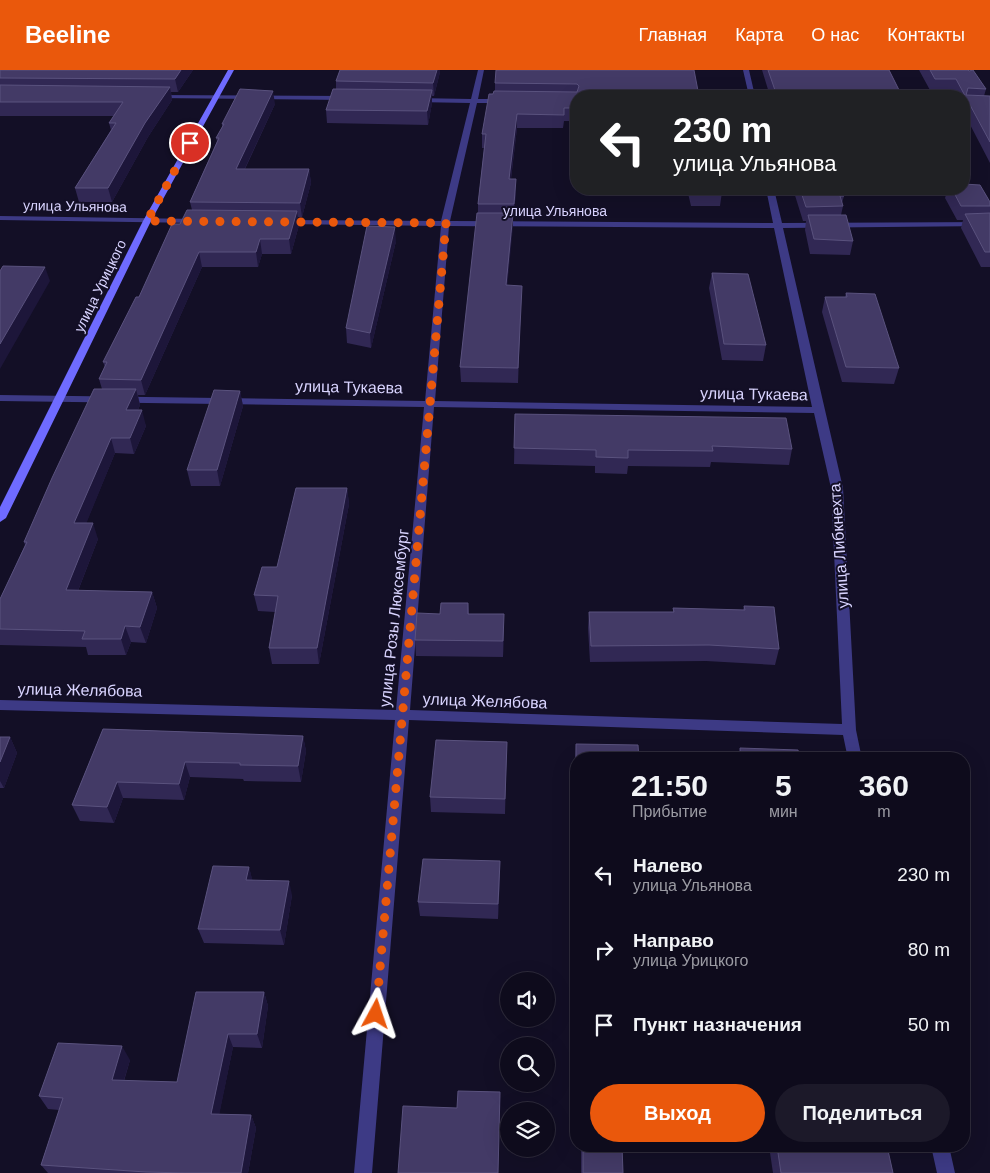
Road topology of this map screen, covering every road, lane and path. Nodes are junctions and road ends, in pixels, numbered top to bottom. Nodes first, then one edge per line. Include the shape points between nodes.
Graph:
1 (231, 70) edge
2 (481, 70) edge
3 (746, 70) edge
4 (751, 90) edge
5 (147, 96) edge
6 (216, 96) junction
7 (354, 99) edge
8 (404, 100) edge
9 (474, 101) junction
10 (511, 101) edge
11 (771, 195) edge
12 (0, 218) edge
13 (147, 221) junction
14 (207, 221) edge
15 (276, 222) edge
16 (446, 223) junction
17 (990, 224) edge
18 (777, 226) junction
19 (0, 398) edge
20 (60, 399) junction
21 (431, 403) junction
22 (818, 410) junction
23 (0, 518) edge
24 (0, 705) edge
25 (401, 715) junction
26 (849, 730) junction
27 (854, 752) edge
28 (941, 1152) edge
29 (363, 1173) edge
30 (946, 1173) edge

1 - 6 street, улица Урицкого
2 - 9 street, улица Розы Люксембург
3 - 4 street
5 - 6 street
6 - 7 street
6 - 13 street, улица Урицкого
8 - 9 street
9 - 10 street
9 - 16 street, улица Розы Люксембург
11 - 18 street, улица Либкнехта
12 - 13 street, улица Ульянова
13 - 14 street, улица Ульянова
13 - 20 street, улица Урицкого
15 - 16 street, улица Ульянова
16 - 18 street, улица Ульянова
16 - 21 street, улица Розы Люксембург
17 - 18 street, улица Ульянова
18 - 22 street, улица Либкнехта
19 - 20 street, улица Тукаева
20 - 21 street, улица Тукаева
20 - 23 street, улица Урицкого
21 - 22 street, улица Тукаева
21 - 25 street, улица Розы Люксембург
22 - 26 street, улица Либкнехта via 837,488
24 - 25 street, улица Желябова
25 - 26 street, улица Желябова
25 - 29 street, улица Розы Люксембург
26 - 27 street, улица Либкнехта
28 - 30 street

